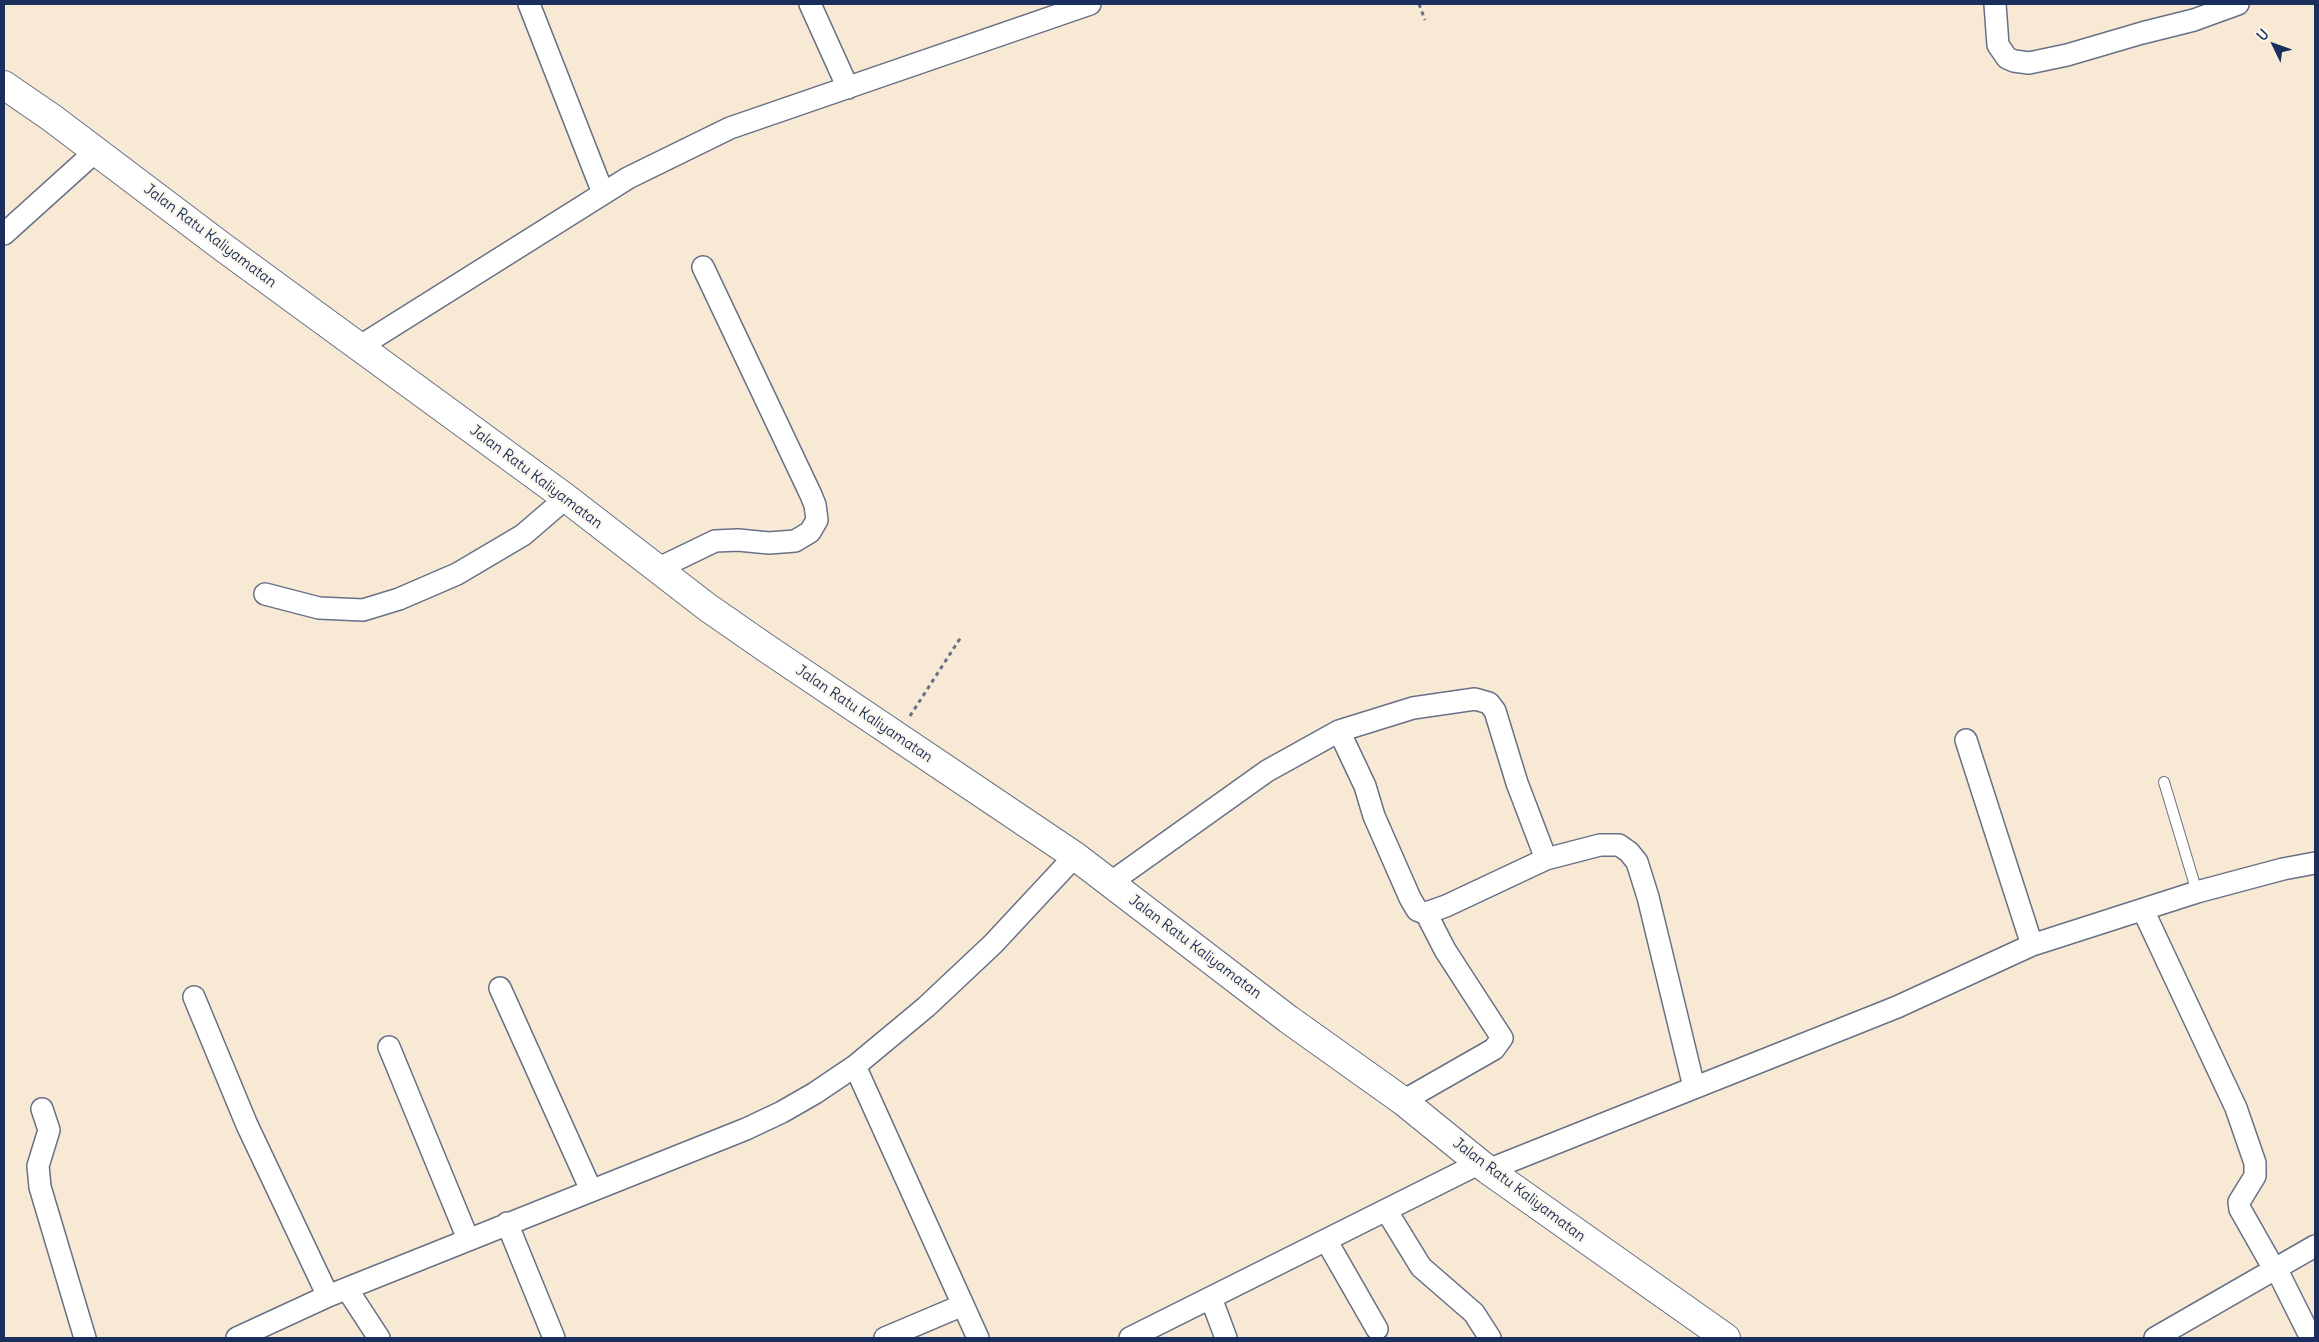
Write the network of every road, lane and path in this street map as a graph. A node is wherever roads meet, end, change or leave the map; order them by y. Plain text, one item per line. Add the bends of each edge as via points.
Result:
1 (529, 4) edge
2 (810, 4) edge
3 (1090, 4) edge
4 (1419, 4) edge
5 (1995, 4) edge
6 (2238, 4) edge
7 (1425, 20) dead end
8 (4, 85) edge
9 (848, 88) junction
10 (96, 151) junction
11 (603, 193) junction
12 (4, 234) edge
13 (703, 267) dead end
14 (359, 347) junction
15 (566, 498) junction
16 (657, 569) junction
17 (265, 594) dead end
18 (960, 638) dead end
19 (1339, 731) junction
20 (897, 735) junction
21 (1966, 740) dead end
22 (2164, 782) dead end
23 (1075, 856) junction
24 (1546, 859) junction
25 (2315, 863) edge
26 (1110, 883) junction
27 (2197, 892) junction
28 (2143, 910) junction
29 (1426, 913) junction
30 (2032, 945) junction
31 (500, 988) dead end
32 (194, 997) dead end
33 (390, 1047) dead end
34 (855, 1066) junction
35 (1694, 1087) junction
36 (1403, 1101) junction
37 (42, 1109) dead end
38 (1484, 1166) junction
39 (591, 1190) junction
40 (1386, 1210) junction
41 (507, 1223) junction
42 (468, 1239) junction
43 (1326, 1240) junction
44 (2315, 1246) edge
45 (2275, 1268) junction
46 (337, 1292) junction
47 (1211, 1298) junction
48 (963, 1305) junction
49 (1377, 1329) dead end
50 (85, 1338) edge
51 (237, 1338) edge
52 (379, 1338) edge
53 (554, 1338) edge
54 (885, 1338) edge
55 (978, 1338) edge
56 (1130, 1338) edge
57 (1226, 1338) edge
58 (1490, 1338) edge
59 (1726, 1338) edge
60 (2155, 1338) edge
61 (2311, 1338) edge

1 - 11 street
2 - 9 street
3 - 9 street
4 - 7 path
5 - 6 street via 1998,45 2002,52 2014,61 2029,63 2194,20
8 - 10 main road, Jalan Ratu Kaliyamatan
9 - 11 street via 730,128
10 - 12 street
10 - 14 main road, Jalan Ratu Kaliyamatan
11 - 14 street
13 - 16 street via 812,495 817,520 810,532 795,541 716,541
14 - 15 main road, Jalan Ratu Kaliyamatan
15 - 16 main road, Jalan Ratu Kaliyamatan
15 - 17 street via 523,535 457,574 399,599 363,610 319,608
16 - 20 main road, Jalan Ratu Kaliyamatan via 766,648
18 - 20 path
19 - 24 street via 1414,708 1475,699 1489,703 1495,711 1517,783
19 - 26 street via 1267,771
19 - 29 street via 1410,898 1417,910
20 - 23 main road, Jalan Ratu Kaliyamatan
21 - 30 street
22 - 27 lane
23 - 26 main road, Jalan Ratu Kaliyamatan
23 - 34 street via 993,944 895,1036
24 - 29 street
24 - 35 street via 1600,845 1619,845 1637,862
25 - 27 street
26 - 36 main road, Jalan Ratu Kaliyamatan via 1288,1019
27 - 28 street
28 - 30 street
28 - 45 street via 2236,1108 2255,1163 2255,1176 2239,1202 2240,1209
29 - 36 street via 1445,950 1502,1038 1494,1049
30 - 35 street via 1896,1006
31 - 39 street
32 - 46 street via 247,1125
33 - 42 street
34 - 39 street via 782,1112 746,1129
34 - 48 street
35 - 38 street
36 - 38 main road, Jalan Ratu Kaliyamatan
37 - 50 street via 49,1130 38,1166 40,1187
38 - 40 street
38 - 59 main road, Jalan Ratu Kaliyamatan
39 - 41 street
40 - 43 street
40 - 58 street via 1421,1266 1474,1313
41 - 42 street
41 - 53 street
42 - 46 street
43 - 47 street
43 - 49 street
44 - 45 street
45 - 60 street
45 - 61 street
46 - 51 street
46 - 52 street
47 - 56 street
47 - 57 street
48 - 54 street
48 - 55 street

